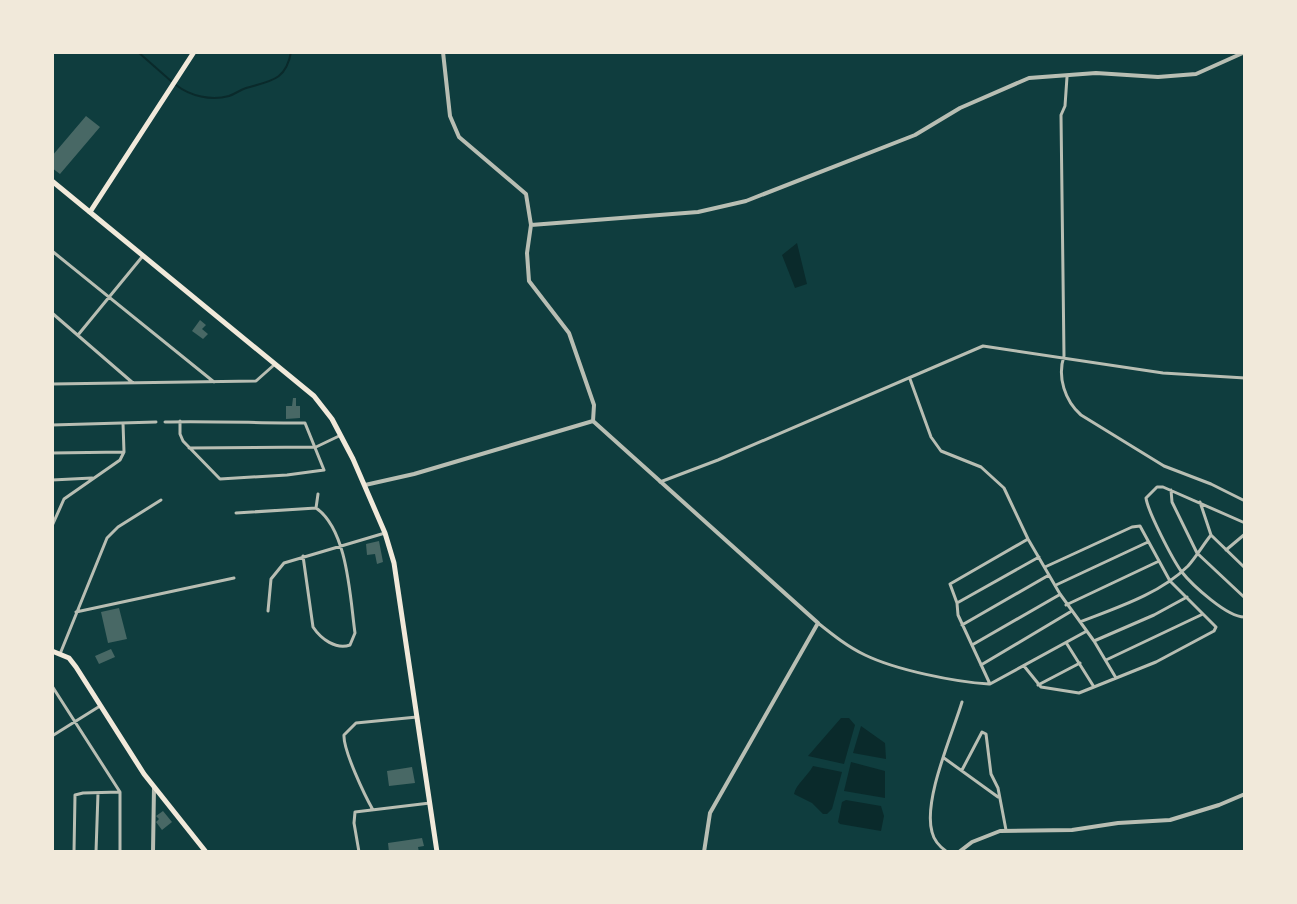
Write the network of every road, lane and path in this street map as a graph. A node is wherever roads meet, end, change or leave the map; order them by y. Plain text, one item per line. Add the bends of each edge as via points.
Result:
1 (194, 52) edge
2 (443, 52) edge
3 (1245, 52) edge
4 (1067, 77) junction
5 (52, 181) edge
6 (90, 212) junction
7 (531, 225) junction
8 (52, 251) edge
9 (143, 255) junction
10 (109, 297) junction
11 (52, 313) edge
12 (78, 335) junction
13 (1064, 356) junction
14 (275, 363) junction
15 (1245, 378) edge
16 (910, 379) junction
17 (214, 382) junction
18 (133, 383) junction
19 (52, 384) edge
20 (180, 421) junction
21 (593, 421) junction
22 (156, 422) dead end
23 (165, 422) dead end
24 (123, 423) junction
25 (52, 425) edge
26 (341, 436) junction
27 (316, 447) junction
28 (189, 448) junction
29 (124, 452) junction
30 (52, 453) edge
31 (94, 478) junction
32 (52, 480) edge
33 (660, 482) junction
34 (364, 485) junction
35 (1171, 490) junction
36 (318, 494) dead end
37 (161, 500) dead end
38 (1245, 501) edge
39 (1200, 502) junction
40 (316, 508) junction
41 (236, 513) dead end
42 (1245, 523) edge
43 (52, 526) edge
44 (385, 533) junction
45 (1245, 534) edge
46 (1211, 535) junction
47 (1028, 539) junction
48 (1148, 542) junction
49 (341, 548) junction
50 (1226, 550) junction
51 (1197, 553) junction
52 (303, 556) junction
53 (1039, 557) junction
54 (1158, 562) junction
55 (1244, 565) edge
56 (1045, 567) junction
57 (1182, 572) junction
58 (1049, 575) junction
59 (234, 578) dead end
60 (1170, 581) junction
61 (1056, 585) junction
62 (1060, 594) junction
63 (1187, 597) junction
64 (1245, 598) edge
65 (957, 603) junction
66 (1066, 605) junction
67 (268, 611) dead end
68 (1071, 611) junction
69 (76, 612) junction
70 (1204, 613) junction
71 (1245, 617) edge
72 (1080, 622) junction
73 (818, 623) junction
74 (962, 625) junction
75 (1086, 631) junction
76 (1094, 641) junction
77 (1067, 644) junction
78 (972, 645) junction
79 (52, 651) edge
80 (60, 654) junction
81 (1106, 660) junction
82 (1080, 663) junction
83 (981, 665) junction
84 (1024, 666) junction
85 (1116, 678) junction
86 (990, 684) junction
87 (1038, 685) junction
88 (52, 686) edge
89 (1094, 687) junction
90 (962, 702) dead end
91 (100, 706) junction
92 (417, 717) junction
93 (75, 721) junction
94 (52, 736) edge
95 (944, 758) junction
96 (962, 770) junction
97 (154, 787) junction
98 (120, 792) junction
99 (98, 793) junction
100 (1245, 794) edge
101 (998, 797) junction
102 (430, 803) junction
103 (373, 810) junction
104 (1006, 830) junction
105 (74, 852) edge
106 (96, 852) edge
107 (120, 852) edge
108 (153, 852) edge
109 (206, 852) edge
110 (359, 852) edge
111 (437, 852) edge
112 (704, 852) edge
113 (947, 852) edge
114 (959, 852) edge

1 - 6 main road
2 - 7 street via 454,127 466,145 526,194
3 - 4 street via 1196,74
4 - 7 street via 1029,78 915,135 746,201 698,212
4 - 13 street via 1061,115
5 - 6 main road
6 - 9 main road
7 - 21 street via 529,281 569,333 594,405
8 - 10 street
9 - 10 street
9 - 14 main road
10 - 12 street
10 - 17 street
11 - 12 street
12 - 18 street
13 - 15 street via 1163,373
13 - 16 street via 983,346
13 - 38 street via 1065,395 1081,415 1164,466
14 - 17 street via 256,381
14 - 26 main road via 314,396
16 - 33 street
16 - 47 street via 931,437 947,454 981,467 1004,488
17 - 18 street
18 - 19 street
20 - 23 street
20 - 27 street via 305,423
20 - 28 street via 180,434
21 - 33 street
21 - 34 street
22 - 24 street
24 - 25 street
24 - 29 street
26 - 27 street
26 - 34 main road
27 - 28 street
27 - 28 street via 324,470 222,480
29 - 30 street
29 - 31 street via 116,465
31 - 32 street
31 - 43 street via 64,499
33 - 73 street
34 - 44 main road
35 - 39 street
35 - 51 street
35 - 57 street via 1157,487 1145,501
36 - 40 street
37 - 69 street via 107,538
39 - 42 street
39 - 46 street
40 - 41 street
40 - 49 street via 327,518
44 - 49 street
44 - 92 main road via 398,584
45 - 50 street
46 - 50 street
46 - 51 street
47 - 53 street
47 - 65 street via 950,585
48 - 54 street
48 - 56 street via 1138,526
48 - 61 street
49 - 52 street
49 - 52 street via 355,633 344,647 319,636 313,627
50 - 55 street
51 - 57 street
51 - 64 street
52 - 67 street via 274,573
53 - 56 street
53 - 65 street
54 - 60 street
54 - 66 street
56 - 58 street
57 - 60 street
57 - 71 street via 1225,611
58 - 61 street
58 - 74 street
59 - 69 street
60 - 63 street
60 - 72 street
61 - 62 street
62 - 66 street
62 - 78 street
63 - 70 street
63 - 76 street
65 - 74 street
66 - 68 street
68 - 72 street
68 - 83 street
69 - 80 street
70 - 81 street
70 - 85 street via 1216,626 1214,631
72 - 75 street
73 - 86 street via 867,656
73 - 112 street via 714,805
74 - 78 street
75 - 76 street
75 - 77 street
76 - 81 street
77 - 82 street
77 - 84 street
78 - 83 street
79 - 80 main road
80 - 91 main road via 76,667
81 - 85 street
82 - 87 street
82 - 89 street
83 - 86 street
84 - 86 street
84 - 87 street
85 - 89 street
87 - 89 street via 1072,694
88 - 93 street
90 - 95 street
91 - 93 street
91 - 97 main road
92 - 102 main road
92 - 103 street via 356,723 344,735
93 - 94 street
93 - 98 street
95 - 96 street
95 - 113 street via 930,813 932,835
96 - 101 street
96 - 101 street via 982,732 986,734
97 - 108 street
97 - 109 main road
98 - 99 street
98 - 107 street
99 - 105 street via 78,793 74,799
99 - 106 street
100 - 104 street via 1170,820 1072,830
101 - 104 street
102 - 103 street
102 - 111 main road
103 - 110 street via 355,812
104 - 114 street

